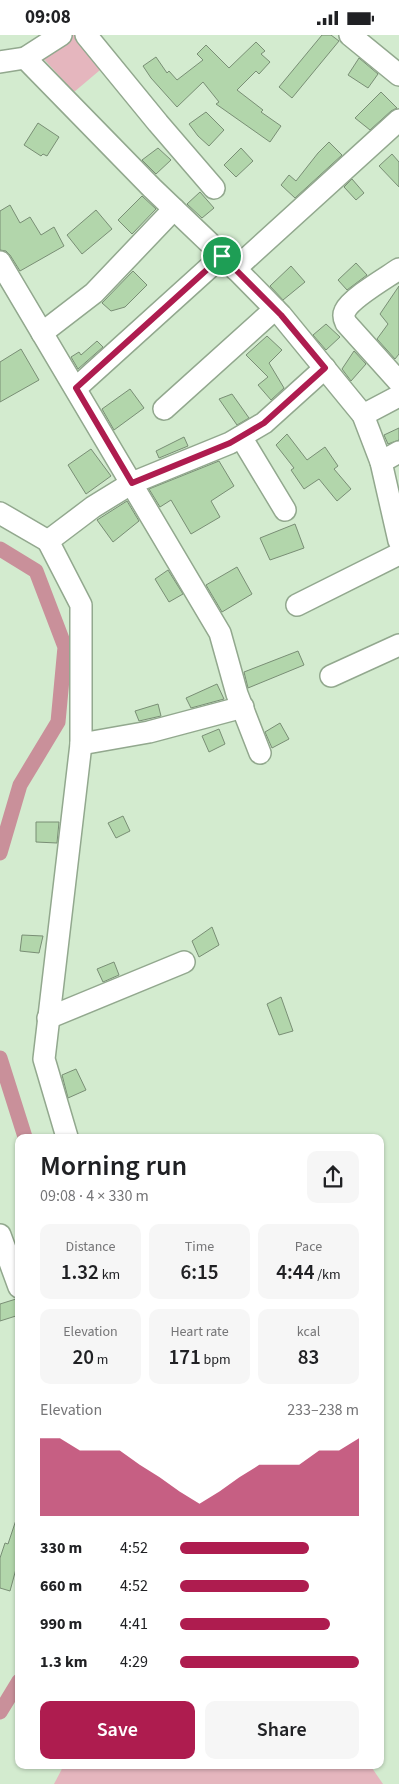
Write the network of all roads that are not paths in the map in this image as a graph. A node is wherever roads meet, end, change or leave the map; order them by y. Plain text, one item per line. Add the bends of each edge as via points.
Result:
1 (61, 35) edge
2 (86, 35) edge
3 (350, 35) edge
4 (25, 58) junction
5 (0, 62) edge
6 (395, 65) edge
7 (399, 120) edge
8 (214, 188) dead end
9 (174, 209) junction
10 (0, 262) edge
11 (229, 262) junction
12 (399, 269) edge
13 (275, 309) junction
14 (42, 333) junction
15 (325, 368) junction
16 (399, 382) edge
17 (76, 388) junction
18 (399, 396) edge
19 (164, 409) dead end
20 (363, 415) junction
21 (241, 437) junction
22 (390, 457) edge
23 (132, 483) junction
24 (286, 509) dead end
25 (0, 513) edge
26 (48, 541) junction
27 (399, 541) edge
28 (399, 554) edge
29 (297, 605) dead end
30 (399, 645) edge
31 (331, 676) dead end
32 (243, 707) junction
33 (81, 744) junction
34 (260, 753) dead end
35 (184, 962) dead end
36 (48, 1018) junction
37 (66, 1134) edge
38 (0, 1235) edge
39 (15, 1276) edge

1 - 4 street
2 - 8 street
3 - 6 street
4 - 5 street
4 - 9 street
7 - 11 street
9 - 11 street
9 - 14 street via 94,293
10 - 14 street
11 - 13 street
11 - 17 street
12 - 16 street via 353,302 344,312 344,318
13 - 15 street
13 - 19 street
14 - 17 street
15 - 20 street
15 - 21 street via 264,423
17 - 23 street
18 - 20 street
20 - 22 street
21 - 23 street
21 - 24 street
22 - 27 street
23 - 26 street
23 - 32 street via 220,633
25 - 26 street
26 - 33 street via 81,605
28 - 29 street
30 - 31 street
32 - 33 street via 149,732
32 - 34 street
33 - 36 street
35 - 36 street
36 - 37 street via 44,1059
38 - 39 street

